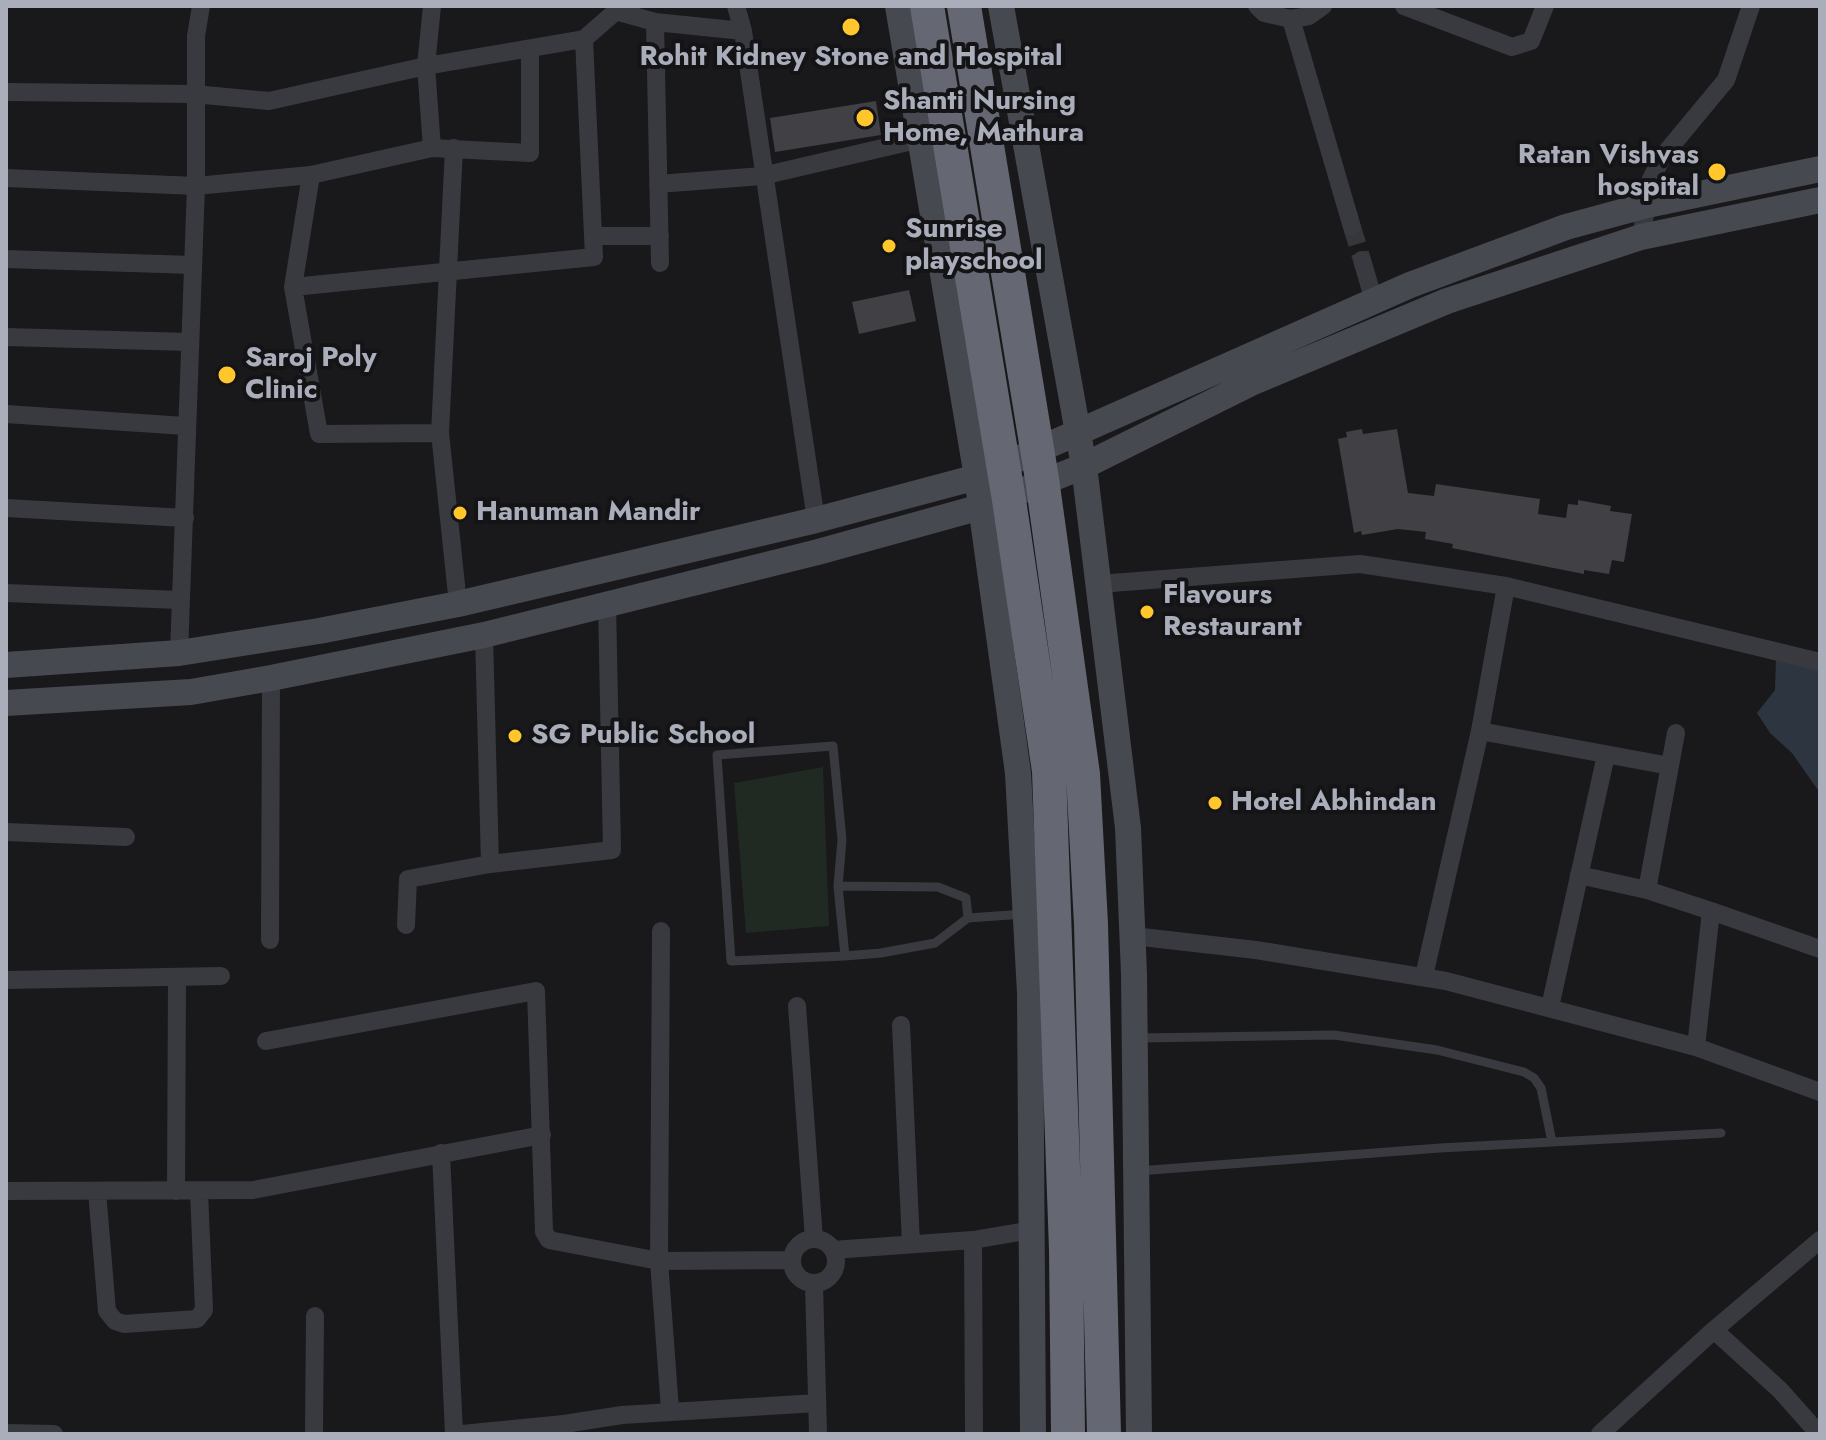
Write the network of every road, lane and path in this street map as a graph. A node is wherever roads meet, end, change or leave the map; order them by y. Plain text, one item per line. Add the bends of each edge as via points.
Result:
1 (201, 6) edge
2 (432, 6) edge
3 (736, 6) edge
4 (898, 6) edge
5 (927, 6) edge
6 (964, 6) edge
7 (1001, 6) edge
8 (1257, 6) edge
9 (1323, 6) edge
10 (1404, 6) edge
11 (1545, 6) edge
12 (1751, 6) edge
13 (621, 9) edge
14 (1291, 19) junction
15 (655, 22) junction
16 (743, 31) junction
17 (584, 39) junction
18 (530, 49) junction
19 (426, 66) junction
20 (6, 92) edge
21 (194, 94) junction
22 (921, 139) junction
23 (432, 148) junction
24 (454, 148) junction
25 (1820, 169) edge
26 (311, 175) junction
27 (762, 176) junction
28 (6, 178) edge
29 (658, 184) junction
30 (196, 186) junction
31 (1820, 200) edge
32 (1647, 205) junction
33 (1352, 227) tunnel mouth
34 (594, 236) junction
35 (660, 236) junction
36 (1641, 237) junction
37 (6, 259) edge
38 (1362, 260) tunnel mouth
39 (660, 263) dead end
40 (192, 265) junction
41 (450, 271) junction
42 (293, 287) junction
43 (1374, 301) junction
44 (6, 337) edge
45 (189, 342) junction
46 (6, 414) edge
47 (185, 426) junction
48 (440, 433) junction
49 (1077, 435) junction
50 (1084, 466) junction
51 (977, 477) junction
52 (981, 507) junction
53 (6, 508) edge
54 (185, 518) junction
55 (816, 520) junction
56 (1098, 584) junction
57 (1506, 586) junction
58 (6, 593) edge
59 (179, 600) junction
60 (607, 603) junction
61 (458, 604) junction
62 (484, 635) junction
63 (179, 653) junction
64 (1820, 662) edge
65 (6, 665) edge
66 (271, 678) junction
67 (6, 703) edge
68 (1480, 731) junction
69 (1676, 733) dead end
70 (1606, 755) junction
71 (1670, 766) junction
72 (6, 832) edge
73 (126, 837) dead end
74 (490, 864) junction
75 (1579, 875) junction
76 (838, 886) junction
77 (1647, 890) junction
78 (1711, 911) junction
79 (1026, 914) junction
80 (968, 918) junction
81 (406, 925) dead end
82 (661, 931) dead end
83 (1133, 936) junction
84 (270, 940) dead end
85 (1820, 949) edge
86 (845, 956) junction
87 (221, 976) dead end
88 (1424, 976) junction
89 (177, 977) junction
90 (6, 980) edge
91 (797, 1006) dead end
92 (1550, 1007) junction
93 (901, 1025) dead end
94 (1134, 1038) junction
95 (266, 1041) dead end
96 (1696, 1047) junction
97 (1820, 1092) edge
98 (1721, 1133) dead end
99 (542, 1135) junction
100 (1552, 1142) junction
101 (441, 1153) junction
102 (1135, 1171) junction
103 (6, 1191) edge
104 (97, 1191) junction
105 (176, 1191) junction
106 (199, 1192) junction
107 (1032, 1230) junction
108 (814, 1239) junction
109 (973, 1240) junction
110 (1819, 1242) edge
111 (911, 1244) junction
112 (833, 1250) junction
113 (791, 1260) junction
114 (659, 1261) junction
115 (814, 1284) junction
116 (315, 1316) dead end
117 (1714, 1330) junction
118 (817, 1403) junction
119 (670, 1410) junction
120 (564, 1429) edge
121 (6, 1433) edge
122 (54, 1434) edge
123 (314, 1434) edge
124 (454, 1434) edge
125 (462, 1434) edge
126 (818, 1434) edge
127 (974, 1434) edge
128 (1033, 1434) edge
129 (1068, 1434) edge
130 (1104, 1434) edge
131 (1139, 1434) edge
132 (1600, 1434) edge
133 (1819, 1434) edge

1 - 21 street
2 - 19 street
3 - 16 street
4 - 22 main road
5 - 129 highway via 1049,771
6 - 130 highway via 1042,479 1083,774
7 - 49 main road
8 - 14 street via 1264,13
9 - 14 street
10 - 11 street via 1512,47 1531,41
12 - 32 street via 1726,80 1663,156 1651,179
13 - 15 street
13 - 17 street
14 - 33 street
15 - 16 street
15 - 29 street
16 - 27 street
17 - 18 street
17 - 34 street
18 - 19 street
18 - 24 street via 530,153
19 - 21 street via 269,101
19 - 23 street
20 - 21 street
21 - 30 street
22 - 27 street
22 - 51 main road
23 - 24 street
23 - 26 street
24 - 41 street
25 - 32 main road
26 - 30 street
26 - 42 street
27 - 29 street
27 - 55 street
28 - 30 street
29 - 35 street
30 - 40 street
31 - 36 main road
32 - 36 street
32 - 43 main road via 1566,227
34 - 35 street
34 - 41 street via 594,257
35 - 39 street
36 - 50 main road via 1447,301 1251,383
37 - 40 street
38 - 43 street
40 - 45 street
41 - 42 street
41 - 48 street
42 - 48 street via 319,434
43 - 49 main road
44 - 45 street
45 - 47 street
46 - 47 street
47 - 54 street
48 - 61 street
49 - 50 main road
49 - 51 main road
50 - 52 main road
50 - 56 main road
51 - 52 main road
51 - 55 main road
52 - 60 main road
52 - 79 main road via 1018,773
53 - 54 street
54 - 59 street
55 - 61 main road
56 - 57 street via 1360,564
56 - 83 main road via 1128,828
57 - 64 street
57 - 68 street
58 - 59 street
59 - 63 street
60 - 62 main road
60 - 74 street via 612,850
61 - 63 main road
62 - 66 main road
62 - 74 street
63 - 65 main road
66 - 67 main road via 191,692
66 - 84 street
68 - 70 street
68 - 88 street
69 - 71 street
70 - 71 street
70 - 75 street
71 - 77 street
72 - 73 street
74 - 81 street via 408,879
75 - 77 street
75 - 92 street
76 - 80 lane via 938,887 966,898
76 - 86 lane
76 - 86 lane via 842,840 833,746 717,755 731,961
77 - 78 street
78 - 85 street
78 - 96 street
79 - 80 lane
79 - 107 main road
80 - 86 lane via 935,943
82 - 114 street
83 - 88 street
83 - 94 main road
87 - 89 street
88 - 92 street
89 - 90 street
89 - 105 street
91 - 108 street
92 - 96 street
93 - 111 street
94 - 100 lane via 1334,1035 1437,1050 1534,1078 1541,1088
94 - 102 main road
95 - 99 street via 536,991
96 - 97 street
98 - 100 lane
99 - 101 street
99 - 114 street via 544,1232 549,1240
100 - 102 lane
101 - 106 street via 272,1187
101 - 124 street
102 - 131 main road
103 - 104 street
104 - 105 street
104 - 106 street via 107,1311 124,1324 197,1319 204,1310
105 - 106 street
107 - 109 street
107 - 128 main road
108 - 112 street
108 - 113 street via 798,1245
109 - 111 street
109 - 127 street
110 - 117 street
111 - 112 street
112 - 115 street via 831,1276
113 - 114 street
113 - 115 street via 797,1277
114 - 119 street
115 - 118 street
116 - 123 street
117 - 132 street
117 - 133 street
118 - 119 street
118 - 126 street
119 - 120 street
120 - 125 street
121 - 122 street

